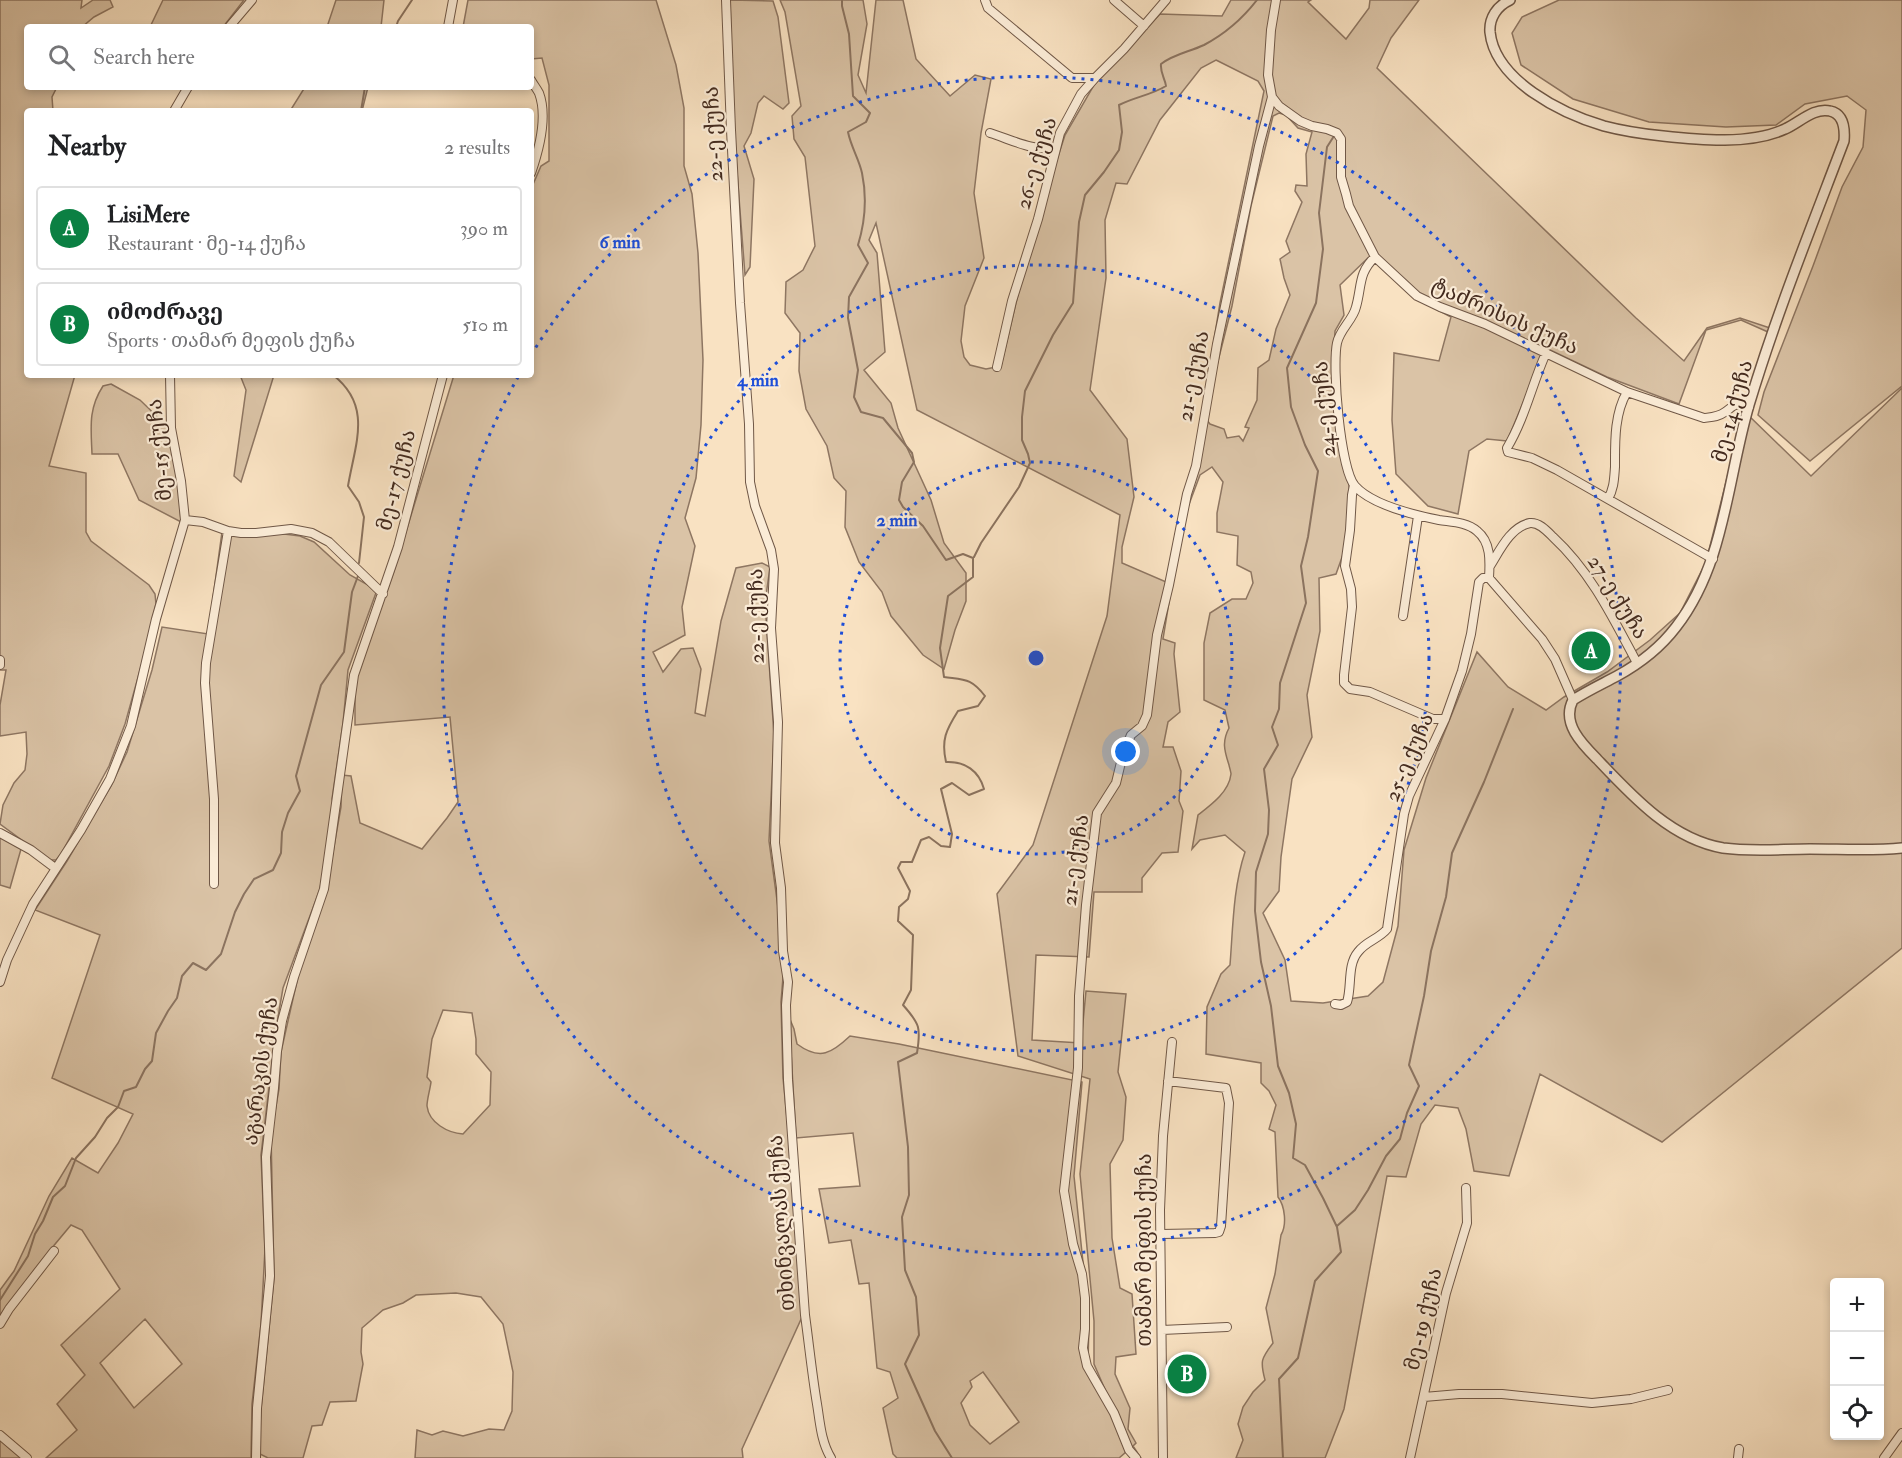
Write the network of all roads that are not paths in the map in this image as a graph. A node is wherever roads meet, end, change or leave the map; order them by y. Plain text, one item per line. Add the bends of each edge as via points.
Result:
1 (252, 0) edge
2 (453, 0) edge
3 (726, 0) edge
4 (985, 0) edge
5 (1114, 0) edge
6 (1166, 0) edge
7 (1276, 0) edge
8 (1510, 0) edge
9 (232, 24) edge
10 (449, 24) edge
11 (1144, 26) junction
12 (1095, 78) junction
13 (534, 85) edge
14 (186, 90) edge
15 (1272, 97) junction
16 (176, 108) edge
17 (990, 133) dead end
18 (1056, 147) junction
19 (534, 162) edge
20 (1375, 257) junction
21 (1546, 353) junction
22 (998, 367) dead end
23 (170, 378) edge
24 (442, 378) edge
25 (1627, 392) junction
26 (1749, 407) junction
27 (1354, 485) junction
28 (1608, 499) junction
29 (1418, 516) junction
30 (185, 520) junction
31 (228, 531) junction
32 (1713, 559) junction
33 (1490, 566) junction
34 (1489, 578) junction
35 (383, 594) junction
36 (1403, 616) dead end
37 (0, 660) edge
38 (1637, 663) junction
39 (0, 665) edge
40 (1573, 700) junction
41 (1445, 719) junction
42 (0, 833) edge
43 (1902, 849) edge
44 (55, 868) junction
45 (214, 884) dead end
46 (0, 982) edge
47 (788, 982) joint
48 (1335, 1004) dead end
49 (1172, 1042) dead end
50 (1168, 1081) junction
51 (1466, 1188) dead end
52 (1161, 1234) junction
53 (54, 1251) dead end
54 (0, 1324) edge
55 (1227, 1327) dead end
56 (1162, 1330) junction
57 (1668, 1390) dead end
58 (1424, 1397) junction
59 (1902, 1433) edge
60 (0, 1436) edge
61 (1739, 1449) dead end
62 (27, 1458) edge
63 (256, 1458) edge
64 (831, 1458) edge
65 (1136, 1458) edge
66 (1163, 1458) edge
67 (1410, 1458) edge
68 (1738, 1458) edge
69 (1884, 1458) edge

1 - 9 street
2 - 10 street
3 - 47 street, 22-ე ქუჩა via 750,482 774,569 771,628 778,722 775,843
4 - 12 street via 988,8 1072,78
5 - 11 street
6 - 11 street, 26-ე ქუჩა
7 - 15 street via 1268,75
8 - 26 street, მე-14 ქუჩა via 1492,18 1491,40 1496,53 1520,83 1577,116 1627,131 1728,140 1769,135 1823,110 1832,111 1843,122 1844,141
11 - 12 street, 26-ე ქუჩა
12 - 18 street, 26-ე ქუჩა via 1071,110
13 - 19 street via 542,108
14 - 16 street
15 - 20 street, ტაძრისის ქუჩა via 1300,121 1337,133 1341,139 1341,177 1349,206
15 - 65 street, 21-ე ქუჩა via 1157,635 1147,715 1131,735 1116,783 1097,813 1086,906 1078,1068 1064,1191 1082,1274 1083,1348 1087,1366
17 - 18 street via 1036,147
18 - 22 street, 26-ე ქუჩა via 1012,301
20 - 21 street, ტაძრისის ქუჩა via 1417,296
20 - 27 street, 24-ე ქუჩა via 1361,277 1354,314 1337,342 1340,436
21 - 25 street, ტაძრისის ქუჩა
21 - 28 street via 1507,451 1532,458
23 - 30 street, მე-15 ქუჩა via 171,428
24 - 35 street, მე-17 ქუჩა
25 - 26 street, ტაძრისის ქუჩა via 1704,418 1724,413 1732,405
25 - 28 street via 1617,421 1615,483
26 - 32 street, მე-14 ქუჩა
27 - 29 street via 1390,507
27 - 41 street via 1344,566 1352,607 1344,683 1350,689 1371,692 1433,719
28 - 32 street
29 - 33 street via 1467,525 1478,531 1486,542
29 - 36 street
30 - 31 street
30 - 44 street via 131,726 110,779
31 - 35 street via 291,529 312,533 329,542
31 - 45 street via 205,683 214,799
32 - 38 street, მე-14 ქუჩა via 1693,603 1675,629
33 - 34 street
33 - 38 street, 27-ე ქუჩა via 1514,532 1537,524 1587,574
34 - 40 street via 1542,639
34 - 41 street, 25-ე ქუჩა via 1483,578 1477,588 1467,652
35 - 63 street, აგარაკის ქუჩა via 354,675 324,889 294,977 277,1051 266,1157 270,1276
37 - 39 street
38 - 40 street, მე-14 ქუჩა
40 - 43 street via 1569,717 1580,740 1657,817 1683,834 1721,847 1755,850
41 - 48 street, 25-ე ქუჩა via 1404,814 1387,929 1356,954 1347,1002
42 - 44 street
44 - 46 street via 33,904
47 - 64 street, თხინვალას ქუჩა via 788,1080 805,1315 823,1440
49 - 50 street, თამარ მეფის ქუჩა
50 - 52 street, თამარ მეფის ქუჩა
50 - 52 street via 1226,1088 1229,1103 1219,1232
51 - 58 street, მე-19 ქუჩა via 1467,1223 1446,1293
52 - 56 street, თამარ მეფის ქუჩა
53 - 54 street
55 - 56 street
56 - 66 street, თამარ მეფის ქუჩა
57 - 58 street via 1592,1403 1502,1394
58 - 67 street, მე-19 ქუჩა
59 - 69 street
60 - 62 street
61 - 68 street

